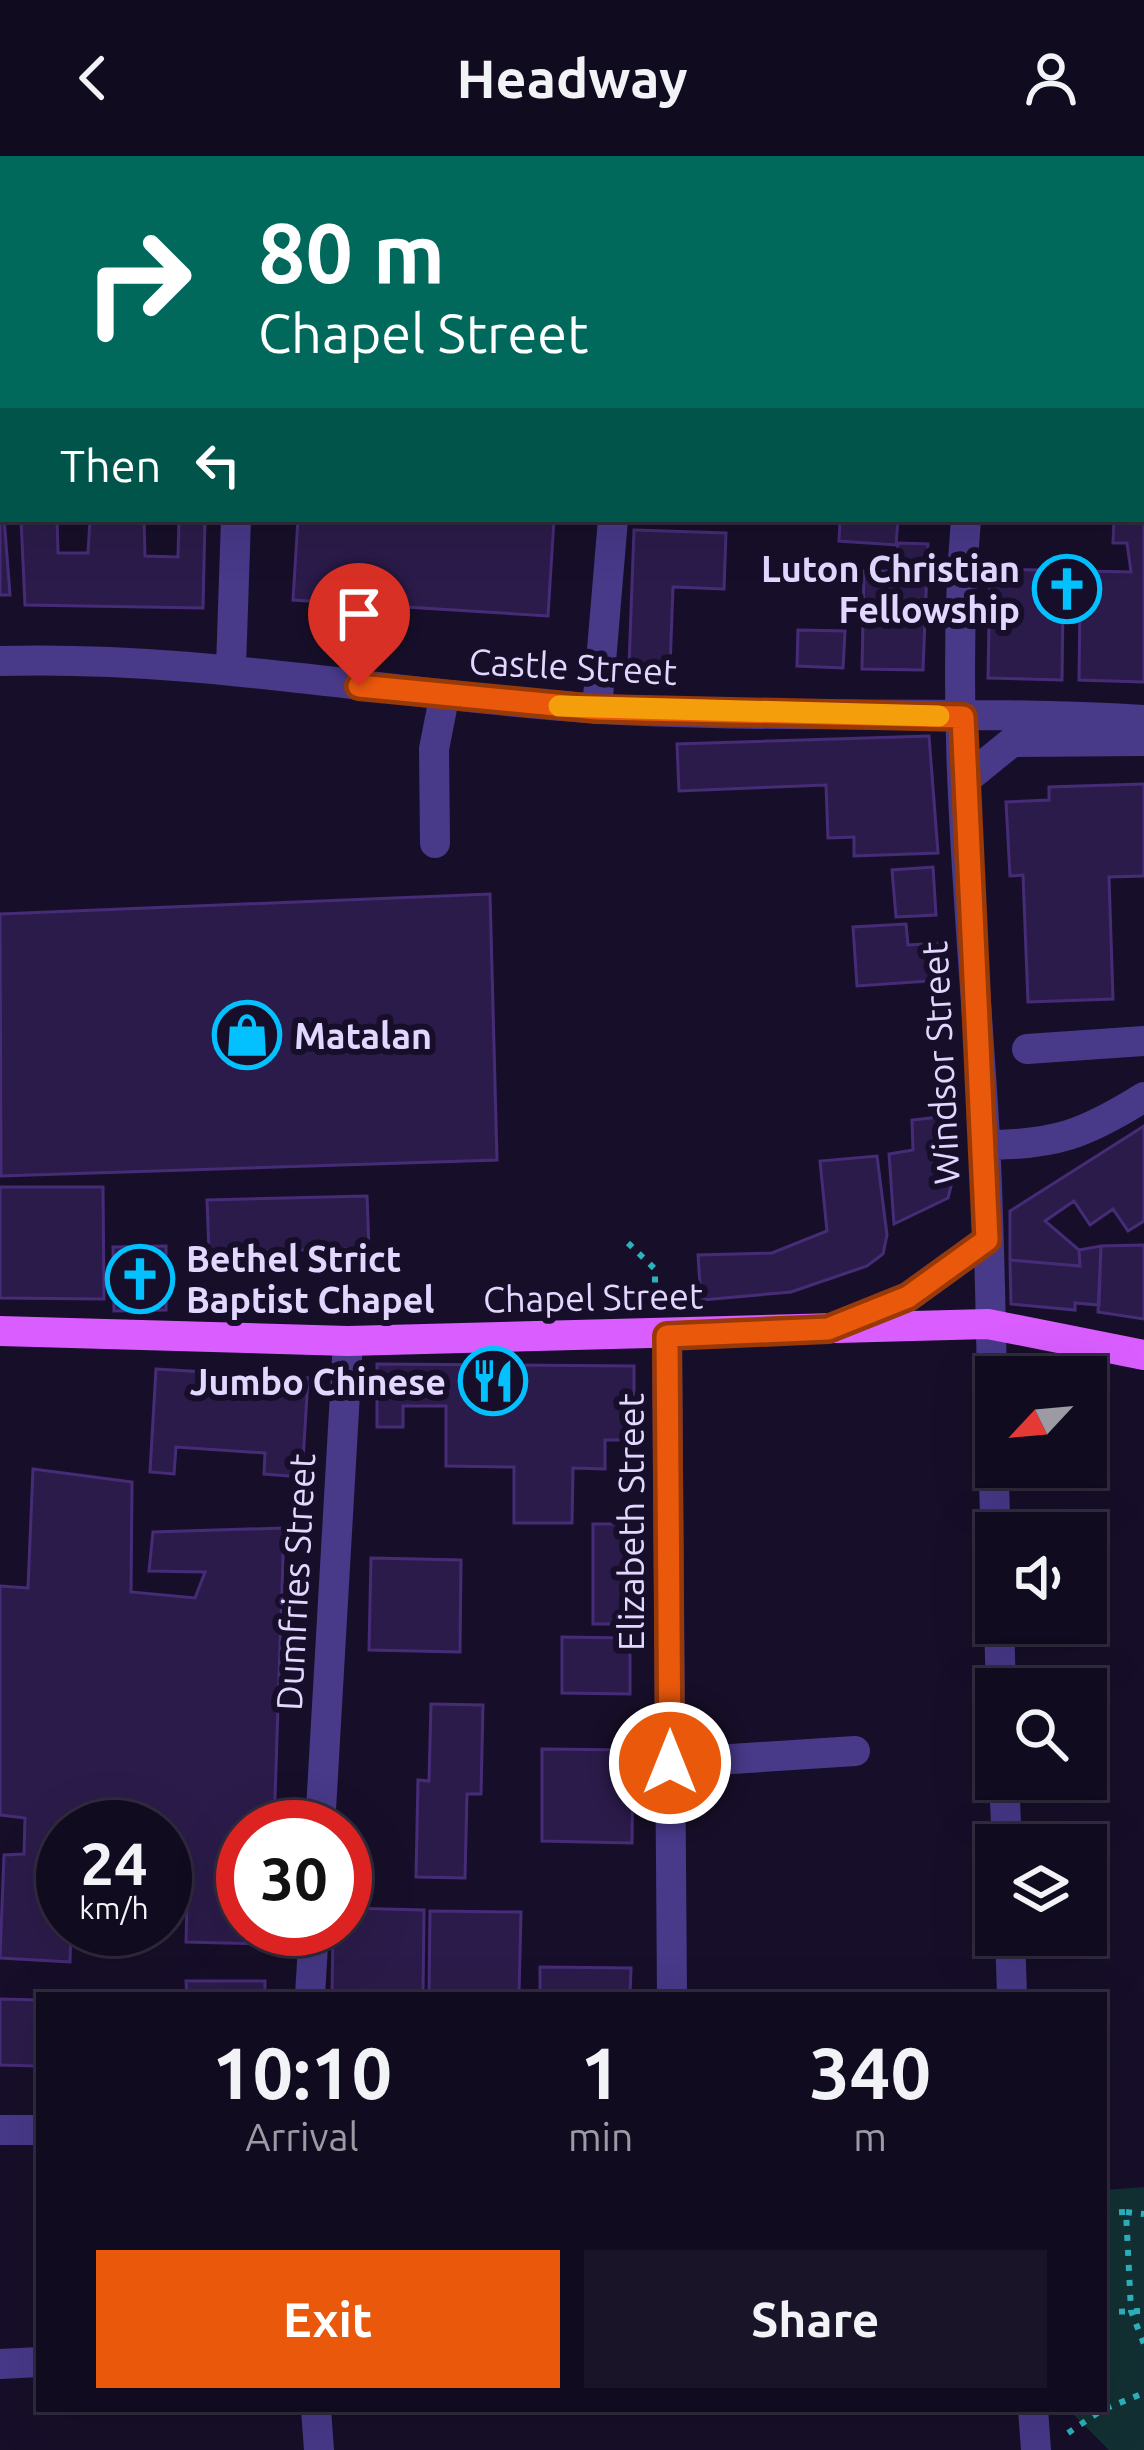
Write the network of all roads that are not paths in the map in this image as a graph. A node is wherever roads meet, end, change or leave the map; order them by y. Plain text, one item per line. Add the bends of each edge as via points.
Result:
1 (236, 522) edge
2 (613, 522) edge
3 (966, 522) edge
4 (0, 661) edge
5 (231, 667) junction
6 (444, 698) junction
7 (597, 709) junction
8 (963, 717) junction
9 (1144, 720) edge
10 (1144, 741) edge
11 (965, 780) junction
12 (435, 843) dead end
13 (1144, 1040) edge
14 (1027, 1049) dead end
15 (1144, 1097) edge
16 (985, 1145) junction
17 (987, 1240) junction
18 (988, 1324) junction
19 (828, 1329) junction
20 (0, 1331) edge
21 (661, 1335) junction
22 (348, 1341) junction
23 (1144, 1355) edge
24 (995, 1512) edge
25 (855, 1750) dead end
26 (670, 1763) junction
27 (322, 1800) edge
28 (312, 1956) edge
29 (1011, 1956) edge
30 (310, 1992) edge
31 (672, 1992) edge
32 (1012, 1992) edge
33 (0, 2130) edge
34 (36, 2130) edge
35 (36, 2362) edge
36 (0, 2364) edge
37 (316, 2412) edge
38 (1034, 2412) edge
39 (1049, 2443) edge
40 (319, 2450) edge

1 - 5 street
2 - 7 street
3 - 8 street, Windsor Street
4 - 5 street, Castle Street
5 - 6 street, Castle Street
6 - 7 street, Castle Street
6 - 12 street via 434,749
7 - 8 street, Castle Street
8 - 9 street, Castle Street
8 - 11 street, Windsor Street
10 - 11 street via 1012,742
11 - 16 street, Windsor Street
13 - 14 street
15 - 16 street via 1093,1130 1045,1145
16 - 17 street, Windsor Street
17 - 18 street, Windsor Street
17 - 19 street, Chapel Street via 908,1297
18 - 19 main road, Chapel Street
18 - 23 main road, Chapel Street
18 - 24 street, Windsor Street
19 - 21 main road, Chapel Street
20 - 22 main road, Chapel Street
21 - 22 main road, Chapel Street
21 - 26 street, Elizabeth Street
22 - 27 street, Dumfries Street
25 - 26 street
26 - 31 street, Elizabeth Street
28 - 30 street
29 - 32 street
33 - 34 street
35 - 36 street
37 - 40 street
38 - 39 street

